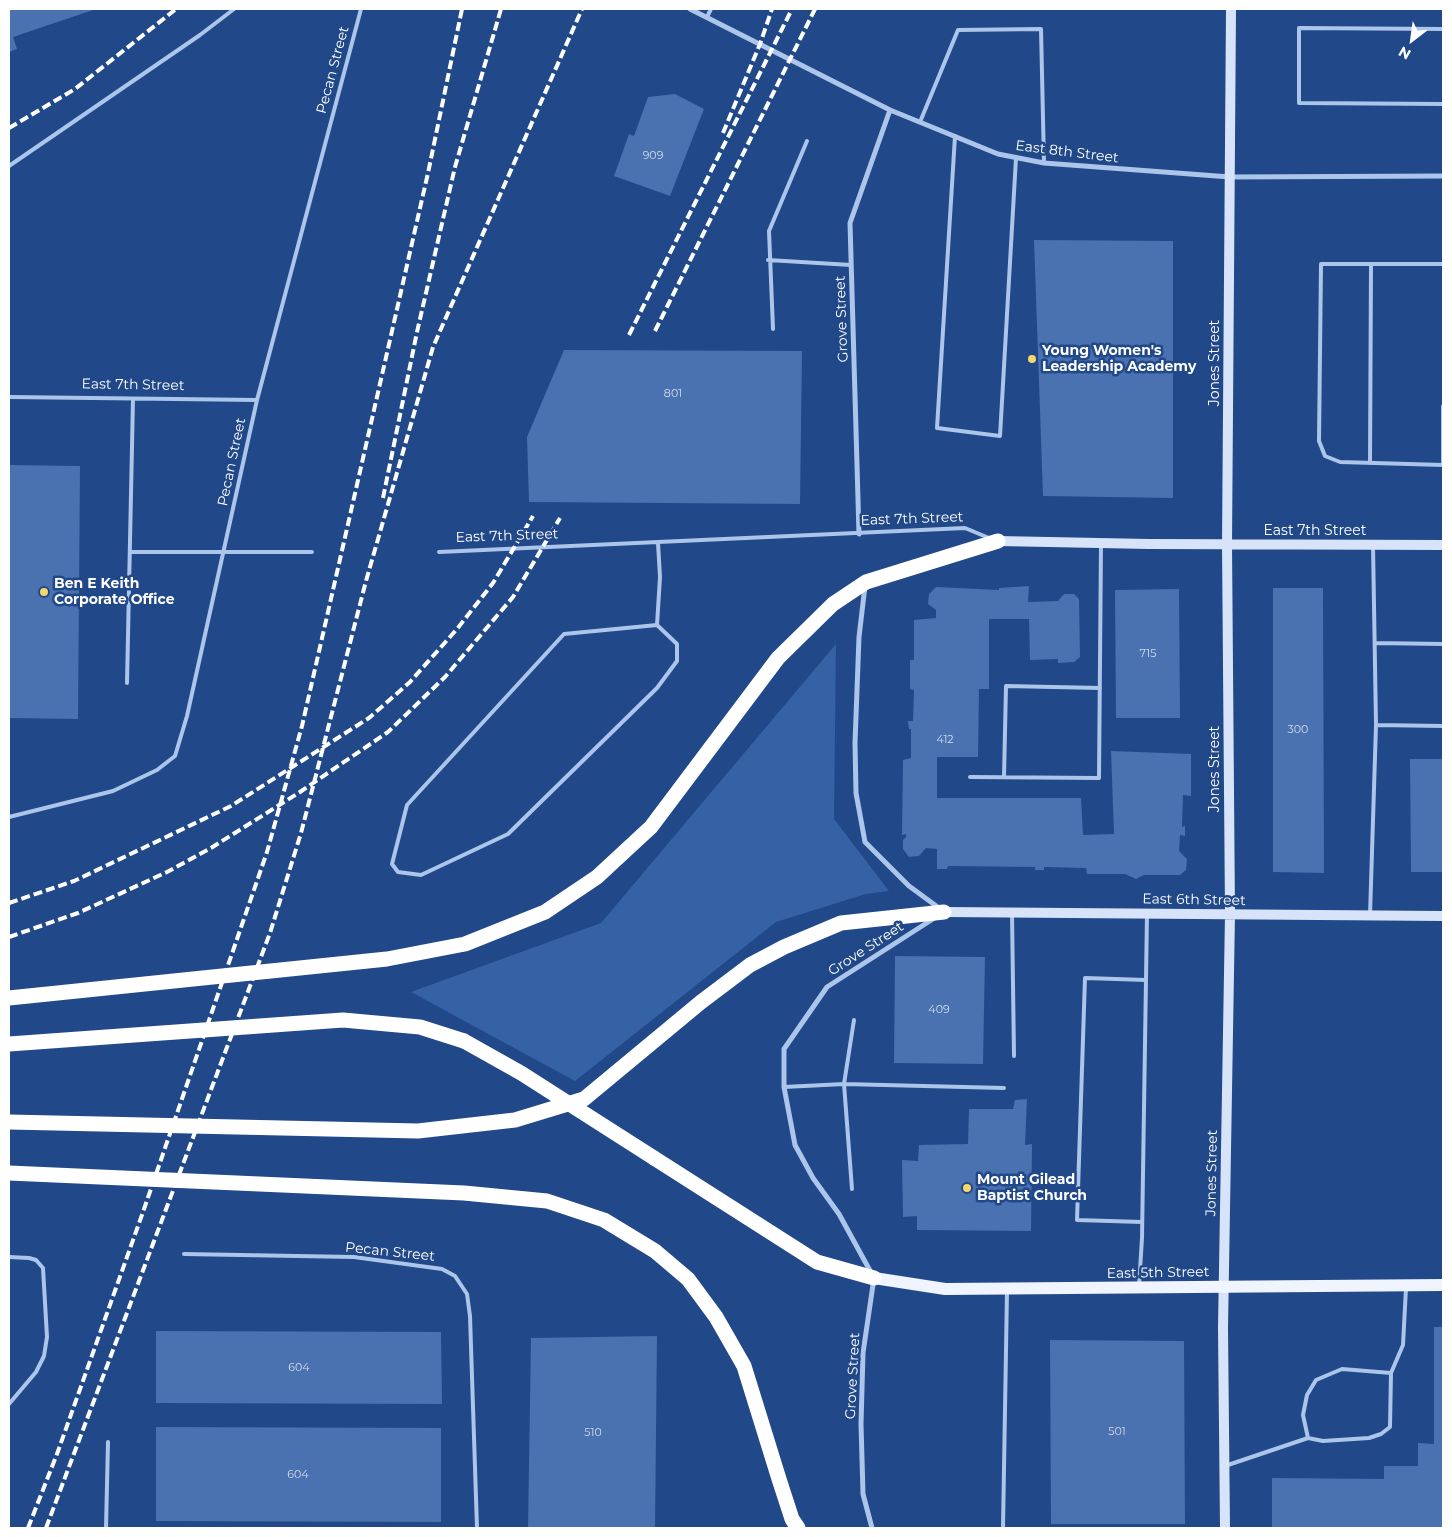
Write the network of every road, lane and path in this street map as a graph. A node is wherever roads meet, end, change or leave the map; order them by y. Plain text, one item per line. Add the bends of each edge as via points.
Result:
1 (234, 9) edge
2 (361, 9) edge
3 (690, 9) edge
4 (711, 9) edge
5 (1231, 9) edge
6 (707, 17) junction
7 (1443, 29) edge
8 (1443, 104) edge
9 (890, 110) junction
10 (920, 122) junction
11 (955, 136) junction
12 (807, 142) dead end
13 (1016, 158) junction
14 (1044, 164) junction
15 (9, 166) edge
16 (1443, 176) edge
17 (1230, 177) junction
18 (768, 260) junction
19 (1371, 264) junction
20 (1443, 264) edge
21 (851, 265) junction
22 (772, 329) dead end
23 (9, 397) edge
24 (133, 399) junction
25 (257, 400) junction
26 (1443, 406) edge
27 (1370, 463) junction
28 (1443, 465) edge
29 (859, 534) junction
30 (998, 541) junction
31 (658, 543) junction
32 (1101, 544) junction
33 (1227, 544) junction
34 (1373, 545) junction
35 (1443, 545) edge
36 (130, 552) junction
37 (225, 552) junction
38 (312, 552) dead end
39 (439, 552) dead end
40 (866, 582) junction
41 (657, 625) junction
42 (1375, 643) junction
43 (1443, 644) edge
44 (127, 683) dead end
45 (1100, 688) junction
46 (1376, 725) junction
47 (1443, 726) edge
48 (970, 777) dead end
49 (1004, 777) junction
50 (9, 817) edge
51 (944, 912) junction
52 (1012, 913) junction
53 (1147, 914) junction
54 (1230, 914) junction
55 (1370, 916) junction
56 (1443, 916) edge
57 (1146, 980) junction
58 (9, 998) edge
59 (854, 1020) dead end
60 (9, 1044) edge
61 (1014, 1056) dead end
62 (844, 1084) junction
63 (784, 1088) junction
64 (1004, 1088) dead end
65 (9, 1122) edge
66 (9, 1173) edge
67 (852, 1189) dead end
68 (1142, 1222) junction
69 (184, 1254) dead end
70 (9, 1257) edge
71 (874, 1278) junction
72 (1443, 1285) edge
73 (1406, 1286) junction
74 (1224, 1287) junction
75 (1139, 1288) junction
76 (1007, 1289) junction
77 (1391, 1373) junction
78 (9, 1404) edge
79 (1308, 1438) junction
80 (108, 1442) dead end
81 (1225, 1466) junction
82 (106, 1528) edge
83 (477, 1528) edge
84 (798, 1528) edge
85 (872, 1528) edge
86 (1003, 1528) edge
87 (1225, 1528) edge

1 - 15 lane
2 - 25 lane, Pecan Street
3 - 6 street, East 8th Street
4 - 6 lane
5 - 17 street, Jones Street
6 - 9 street, East 8th Street
7 - 8 lane via 1299,28 1299,103
9 - 10 street, East 8th Street
9 - 21 street, Grove Street via 850,222
10 - 11 street, East 8th Street
10 - 14 lane via 958,30 1041,29
11 - 13 street, East 8th Street
11 - 13 lane via 937,428 1000,436
12 - 18 lane via 769,232
13 - 14 street, East 8th Street
14 - 17 street, East 8th Street
16 - 17 street, East 8th Street
17 - 33 street, Jones Street
18 - 21 lane
18 - 22 lane
19 - 20 lane
19 - 27 lane
19 - 27 lane via 1321,264 1319,441 1326,456 1340,462
21 - 29 street, Grove Street
23 - 24 lane, East 7th Street
24 - 25 lane, East 7th Street
24 - 36 lane
25 - 37 lane, Pecan Street
26 - 28 lane
27 - 28 lane
29 - 30 lane, East 7th Street via 965,528
29 - 31 lane, East 7th Street
30 - 32 street, East 7th Street
30 - 40 highway
31 - 39 lane, East 7th Street
31 - 41 lane
32 - 33 street, East 7th Street
32 - 45 lane
33 - 34 street, East 7th Street
33 - 54 street, Jones Street
34 - 35 street, East 7th Street
34 - 42 lane
36 - 37 lane
36 - 44 lane
37 - 38 lane
37 - 50 lane, Pecan Street via 187,716 174,756 157,770 114,791
40 - 51 street via 859,637 855,743 856,793 865,842 909,886
40 - 58 highway via 833,604 778,658 651,828 597,877 545,912 465,944 387,959
41 - 41 lane via 564,634 407,805 392,864 398,872 421,875 508,834 657,688 677,661 677,644
42 - 43 lane
42 - 46 lane
45 - 49 lane via 1098,778
45 - 49 lane via 1006,686
46 - 47 lane
46 - 55 lane
48 - 49 lane
51 - 52 street, East 6th Street
51 - 63 street, Grove Street via 827,987 784,1049
51 - 65 highway via 841,923 784,947 750,965 700,1002 584,1099 515,1120 418,1131
52 - 53 street, East 6th Street
52 - 61 lane
53 - 54 street, East 6th Street
53 - 57 lane
54 - 55 street, East 6th Street
54 - 74 street, Jones Street
55 - 56 street, East 6th Street
57 - 68 lane
57 - 68 lane via 1086,978 1077,1220
59 - 62 lane
60 - 71 highway, bridge via 343,1020 420,1027 464,1041 521,1073 818,1262
62 - 63 lane
62 - 64 lane
62 - 67 lane
63 - 71 street, Grove Street via 796,1145
66 - 84 highway via 464,1192 548,1201 604,1220 656,1251 688,1279 716,1317 744,1366 792,1520
68 - 75 lane
69 - 83 lane, Pecan Street via 354,1257 442,1269 455,1276 467,1294 470,1316
70 - 78 lane via 36,1260 43,1268 47,1337 44,1356 36,1372
71 - 76 main road, East 5th Street via 945,1289
71 - 85 street, Grove Street via 863,1353 861,1424 863,1494
72 - 73 main road, East 5th Street
73 - 74 main road, East 5th Street
73 - 77 lane via 1404,1345
74 - 75 main road, East 5th Street
74 - 81 street, Jones Street
75 - 76 main road, East 5th Street
76 - 86 lane
77 - 79 lane via 1342,1369 1316,1380 1307,1395 1303,1415
77 - 79 lane via 1390,1427 1369,1438 1323,1441
79 - 81 lane
80 - 82 lane
81 - 87 street, Jones Street

